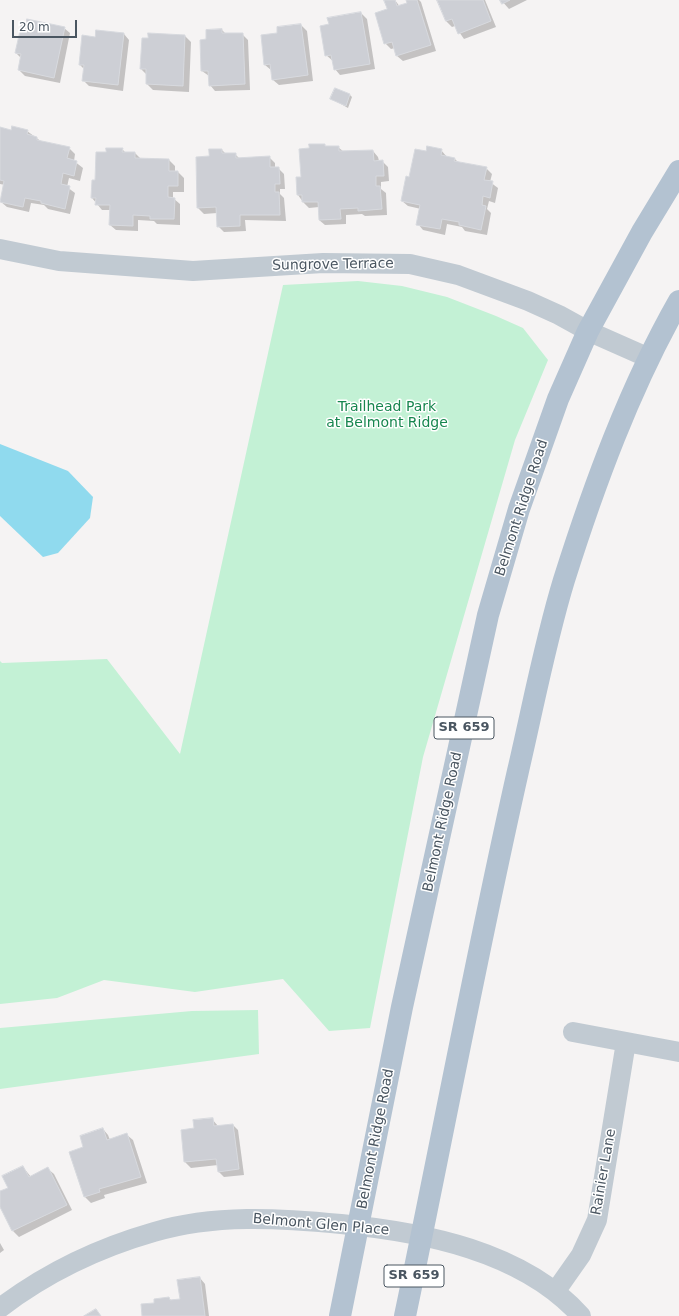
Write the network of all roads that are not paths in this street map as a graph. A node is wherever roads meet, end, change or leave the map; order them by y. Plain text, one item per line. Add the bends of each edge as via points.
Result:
1 (679, 171) edge
2 (0, 249) edge
3 (679, 301) edge
4 (588, 331) junction
5 (650, 358) junction
6 (574, 1032) dead end
7 (626, 1042) junction
8 (679, 1052) edge
9 (358, 1226) junction
10 (422, 1236) junction
11 (555, 1292) junction
12 (0, 1308) edge
13 (340, 1316) edge
14 (405, 1316) edge
15 (581, 1316) edge

1 - 4 main road, Belmont Ridge Road / SR 659 via 642,232
2 - 4 street, Sungrove Terrace via 59,261 193,271 323,263 410,264 484,284 559,315
3 - 5 main road, SR 659
4 - 5 street, Sungrove Terrace
4 - 9 main road, Belmont Ridge Road / SR 659 via 558,399 519,509 488,615 402,1007
5 - 10 main road, SR 659 via 633,392 595,490 552,625 487,904
6 - 7 street
7 - 8 street
7 - 11 street, Rainier Lane via 597,1220 581,1255
9 - 10 street, Belmont Glen Place
9 - 12 street, Belmont Glen Place via 244,1219 196,1223 155,1231 67,1265 24,1290
9 - 13 main road, Belmont Ridge Road / SR 659
10 - 11 street, Belmont Glen Place via 472,1249 509,1264
10 - 14 main road, SR 659
11 - 15 street, Belmont Glen Place

